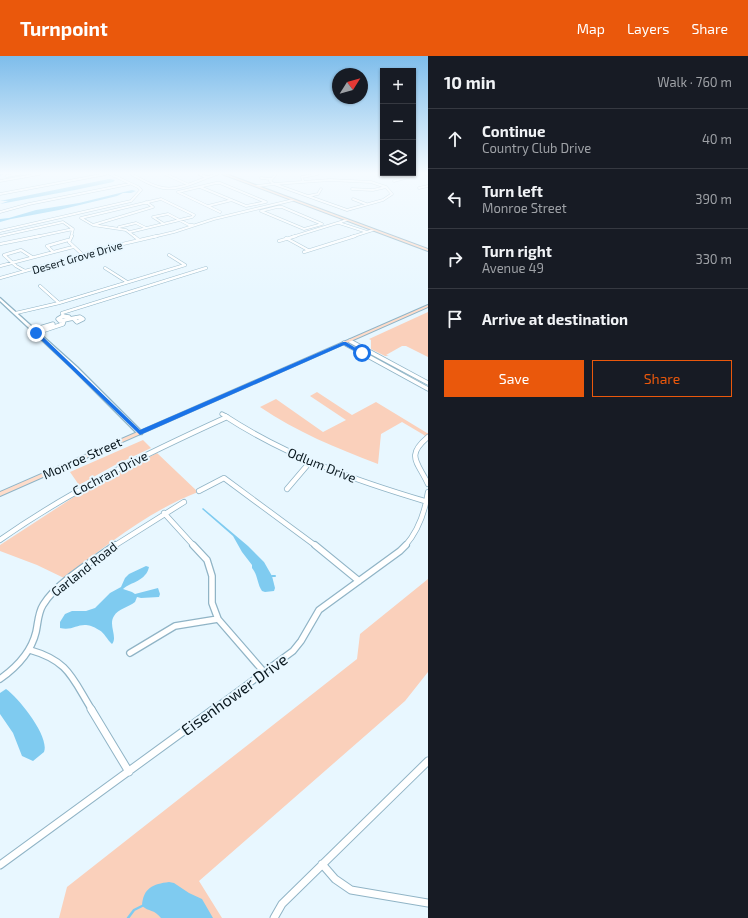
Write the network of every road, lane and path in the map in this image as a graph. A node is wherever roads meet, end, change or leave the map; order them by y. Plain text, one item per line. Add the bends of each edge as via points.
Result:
1 (71, 214) edge
2 (96, 214) edge
3 (129, 214) edge
4 (167, 214) edge
5 (168, 214) edge
6 (192, 214) edge
7 (225, 214) edge
8 (268, 214) edge
9 (299, 214) edge
10 (331, 214) edge
11 (180, 220) junction
12 (347, 220) junction
13 (339, 223) junction
14 (164, 224) junction
15 (93, 225) junction
16 (192, 225) junction
17 (117, 228) junction
18 (146, 228) junction
19 (74, 229) junction
20 (0, 230) edge
21 (373, 230) junction
22 (130, 232) junction
23 (366, 233) junction
24 (0, 236) edge
25 (286, 238) junction
26 (140, 239) junction
27 (68, 240) junction
28 (279, 241) dead end
29 (0, 244) edge
30 (73, 247) junction
31 (308, 250) junction
32 (428, 250) edge
33 (53, 252) junction
34 (304, 252) dead end
35 (84, 254) junction
36 (174, 254) dead end
37 (164, 255) dead end
38 (169, 255) junction
39 (32, 257) junction
40 (12, 262) junction
41 (0, 266) edge
42 (16, 266) junction
43 (105, 268) dead end
44 (206, 268) dead end
45 (25, 270) junction
46 (19, 271) junction
47 (0, 276) edge
48 (127, 282) junction
49 (40, 286) dead end
50 (0, 299) edge
51 (59, 302) junction
52 (428, 306) edge
53 (16, 313) junction
54 (63, 316) junction
55 (69, 319) junction
56 (74, 319) dead end
57 (62, 321) junction
58 (35, 332) junction
59 (350, 341) junction
60 (344, 343) junction
61 (428, 382) edge
62 (428, 388) edge
63 (225, 415) joint
64 (140, 433) junction
65 (428, 437) edge
66 (310, 462) junction
67 (428, 484) edge
68 (287, 489) dead end
69 (200, 491) dead end
70 (428, 492) edge
71 (0, 494) edge
72 (184, 502) dead end
73 (427, 502) edge
74 (164, 513) junction
75 (0, 540) edge
76 (359, 581) junction
77 (218, 618) junction
78 (30, 650) junction
79 (130, 653) dead end
80 (264, 672) junction
81 (0, 679) edge
82 (428, 761) edge
83 (129, 772) junction
84 (322, 864) junction
85 (0, 866) edge
86 (428, 903) edge
87 (274, 918) edge

1 - 20 street
2 - 15 street via 81,218
3 - 15 street
4 - 14 street via 153,217
5 - 11 street
6 - 11 street
7 - 16 street, Desert Grove Drive
8 - 9 street via 302,229 322,224
10 - 12 main road
11 - 14 street
11 - 16 street
12 - 13 street
12 - 21 main road
13 - 23 street
13 - 25 street
14 - 18 street
15 - 17 street
16 - 26 street, Desert Grove Drive
16 - 26 street, Desert Grove Drive
17 - 18 street via 136,223
17 - 22 street
18 - 22 street
19 - 24 street via 62,222
19 - 27 street
19 - 29 street
21 - 23 street
21 - 32 main road
22 - 26 street
23 - 31 street
25 - 28 street
25 - 31 street
26 - 35 street, Desert Grove Drive
27 - 30 street
27 - 33 street via 47,246
30 - 33 street
30 - 35 street
31 - 34 street
33 - 39 street
35 - 45 street, Desert Grove Drive
36 - 38 street
37 - 38 street
38 - 48 street via 185,265
39 - 40 street
39 - 40 street via 21,250 4,254
40 - 41 street
40 - 42 street
42 - 45 street
42 - 46 street
43 - 48 street
44 - 54 street via 62,313
45 - 46 street, Desert Grove Drive
46 - 47 street, Desert Grove Drive
48 - 51 street
49 - 51 street
50 - 53 street
51 - 53 street
52 - 59 main road, Monroe Street
53 - 58 street
54 - 55 street
54 - 57 street via 58,319
55 - 56 street
55 - 57 street
57 - 58 street via 63,324
58 - 64 street
59 - 60 main road, Monroe Street
59 - 61 street
60 - 62 street
60 - 64 main road, Monroe Street
63 - 66 street, Odlum Drive via 265,441
63 - 75 street, Cochran Drive via 81,487
64 - 71 main road, Monroe Street
65 - 67 street via 418,444 415,455 417,466
66 - 68 street
66 - 73 street, Odlum Drive
69 - 76 street via 224,478 318,546
70 - 73 street, Eisenhower Drive
72 - 74 street, Garland Road
73 - 76 street, Eisenhower Drive via 418,530 408,544
74 - 77 street via 207,560 212,576 212,603
74 - 78 street, Garland Road via 98,557 50,595 39,614
76 - 80 street, Eisenhower Drive via 319,610 299,645
77 - 79 street via 175,626
77 - 80 street
78 - 81 street, Garland Road
78 - 83 street via 51,657 67,669
80 - 83 street, Eisenhower Drive
82 - 84 street
83 - 85 street, Eisenhower Drive
84 - 86 street via 332,878 351,890
84 - 87 street via 282,904

